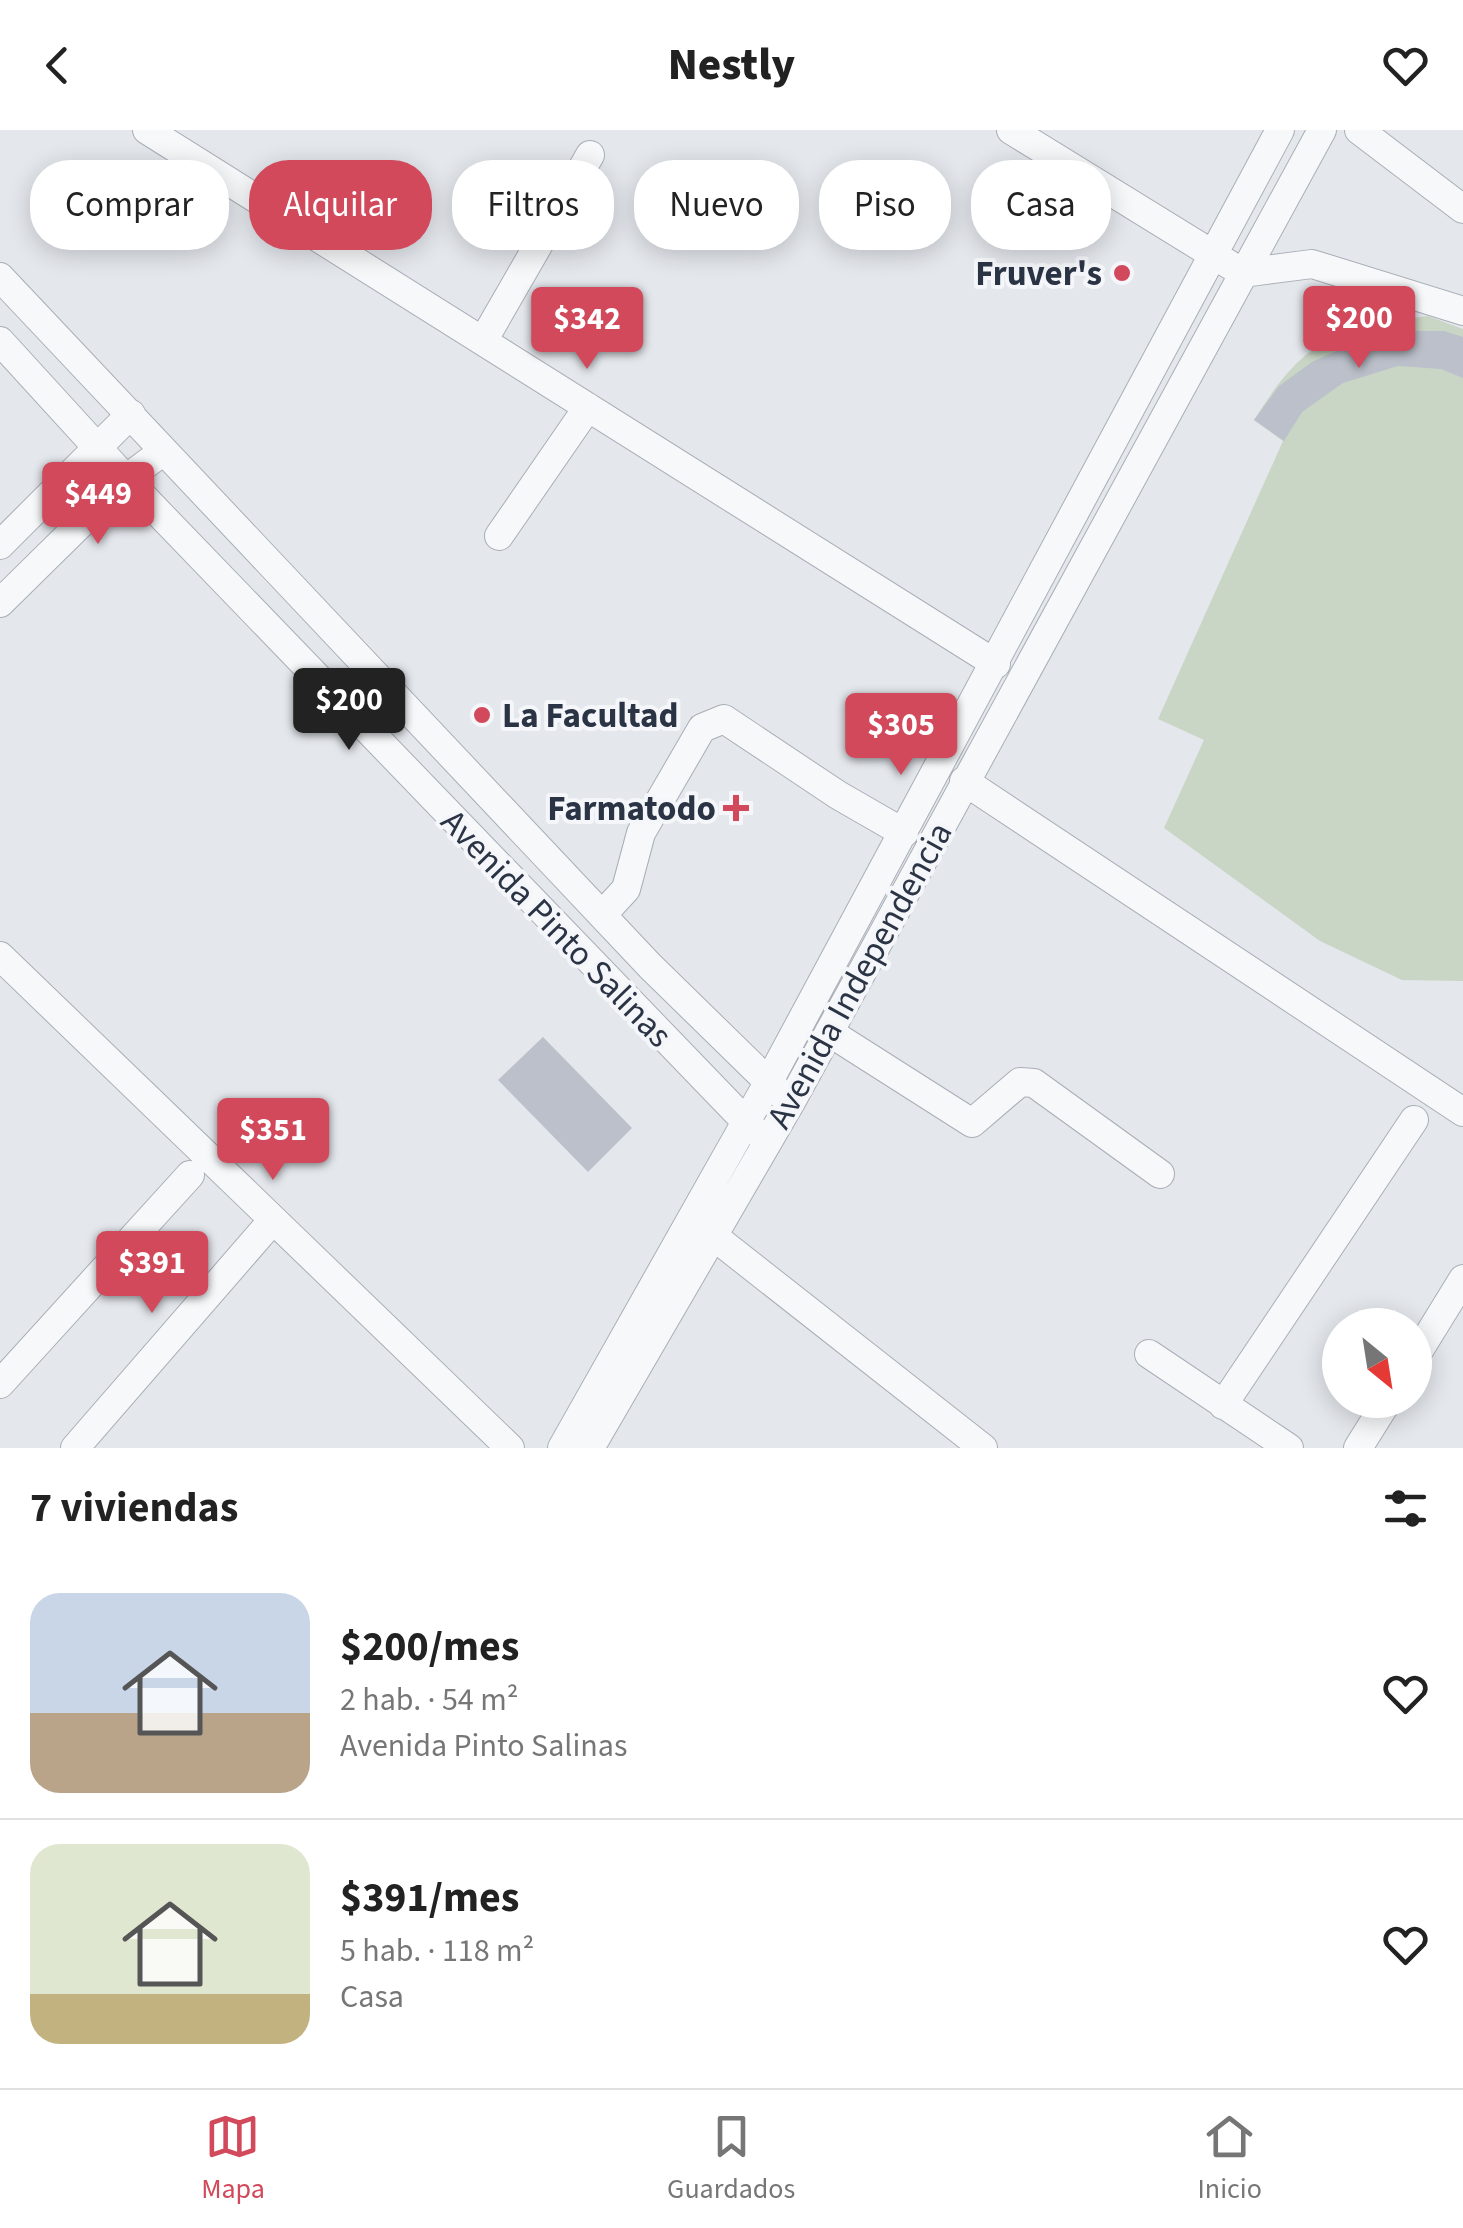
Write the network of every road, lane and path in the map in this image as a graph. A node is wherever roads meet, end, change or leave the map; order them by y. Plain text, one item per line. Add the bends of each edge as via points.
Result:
1 (1011, 130) edge
2 (1280, 130) edge
3 (1322, 130) edge
4 (1359, 130) edge
5 (164, 134) edge
6 (590, 155) dead end
7 (1463, 209) edge
8 (1210, 254) junction
9 (1243, 273) junction
10 (0, 276) edge
11 (1463, 311) edge
12 (0, 340) edge
13 (483, 341) junction
14 (588, 407) junction
15 (132, 414) junction
16 (98, 443) junction
17 (162, 452) junction
18 (126, 479) junction
19 (499, 536) dead end
20 (0, 545) edge
21 (0, 603) edge
22 (996, 664) junction
23 (964, 781) junction
24 (904, 833) junction
25 (603, 914) junction
26 (5, 971) edge
27 (829, 1032) junction
28 (768, 1084) junction
29 (791, 1102) junction
30 (1463, 1112) edge
31 (1414, 1120) dead end
32 (746, 1121) junction
33 (768, 1143) junction
34 (1160, 1174) dead end
35 (190, 1175) dead end
36 (272, 1221) junction
37 (712, 1235) junction
38 (1463, 1279) edge
39 (1432, 1329) edge
40 (1148, 1354) dead end
41 (0, 1384) edge
42 (1223, 1404) junction
43 (1377, 1418) edge
44 (1258, 1440) edge
45 (75, 1448) edge
46 (510, 1448) edge
47 (562, 1448) edge
48 (590, 1448) edge
49 (982, 1448) edge
50 (1289, 1448) edge
51 (1358, 1448) edge

1 - 8 street
2 - 8 street, Avenida Independencia
3 - 9 street, Avenida Independencia
4 - 7 street
5 - 13 street
6 - 13 street
8 - 9 street
8 - 22 street, Avenida Independencia
9 - 11 street via 1312,264
9 - 23 street, Avenida Independencia
10 - 15 street, Avenida Pinto Salinas
12 - 16 street, Avenida Pinto Salinas
13 - 14 street
14 - 19 street
14 - 22 street
15 - 16 street
15 - 17 street, Avenida Pinto Salinas
16 - 18 street, Avenida Pinto Salinas
16 - 20 street
17 - 18 street
17 - 25 street, Avenida Pinto Salinas
18 - 21 street
18 - 32 street, Avenida Pinto Salinas
22 - 24 street, Avenida Independencia
23 - 27 street, Avenida Independencia
23 - 30 street
24 - 25 street via 724,719 702,728 641,833 626,889
24 - 28 street, Avenida Independencia
25 - 28 street, Avenida Pinto Salinas
26 - 36 street
27 - 29 street, Avenida Independencia
27 - 34 street via 972,1123 1020,1082 1034,1083
28 - 29 street, Avenida Pinto Salinas
28 - 32 street, Avenida Independencia
29 - 33 street, Avenida Independencia
31 - 42 street
32 - 33 street, Avenida Pinto Salinas
32 - 47 street, Avenida Independencia
33 - 37 street, Avenida Independencia
35 - 41 street
36 - 45 street
36 - 46 street
37 - 48 street, Avenida Independencia
37 - 49 street
38 - 39 street
40 - 42 street
42 - 44 street
43 - 51 street
44 - 50 street

